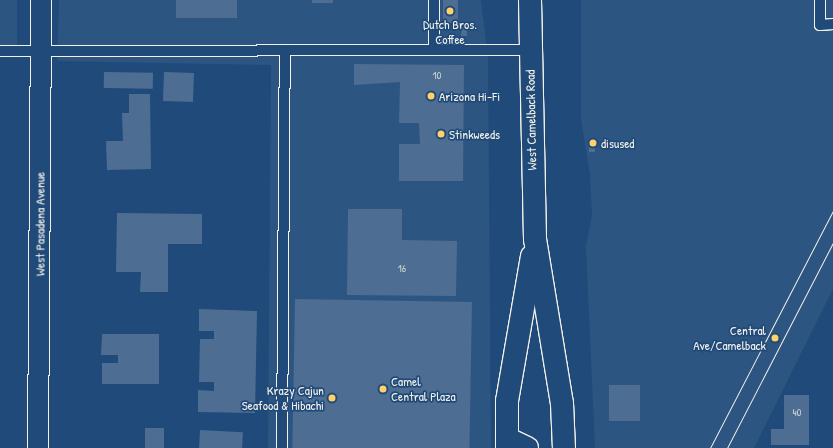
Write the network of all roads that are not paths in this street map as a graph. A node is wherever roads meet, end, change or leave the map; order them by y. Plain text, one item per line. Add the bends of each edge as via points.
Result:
1 (41, 0) edge
2 (434, 0) edge
3 (530, 0) edge
4 (820, 0) edge
5 (833, 24) edge
6 (434, 50) junction
7 (530, 50) junction
8 (0, 51) edge
9 (41, 51) junction
10 (285, 52) junction
11 (535, 239) junction
12 (507, 443) edge
13 (38, 448) edge
14 (282, 448) edge
15 (527, 448) edge
16 (564, 448) edge

1 - 9 street, West Pasadena Avenue
2 - 6 lane
3 - 7 main road, West Camelback Road
4 - 5 lane via 820,25
6 - 7 lane
6 - 10 lane
7 - 11 main road, West Camelback Road
8 - 9 lane
9 - 10 lane
9 - 13 street, West Pasadena Avenue
10 - 14 lane
11 - 12 main road, West Camelback Road via 507,401
11 - 16 main road, West Camelback Road via 562,403
12 - 15 main road

